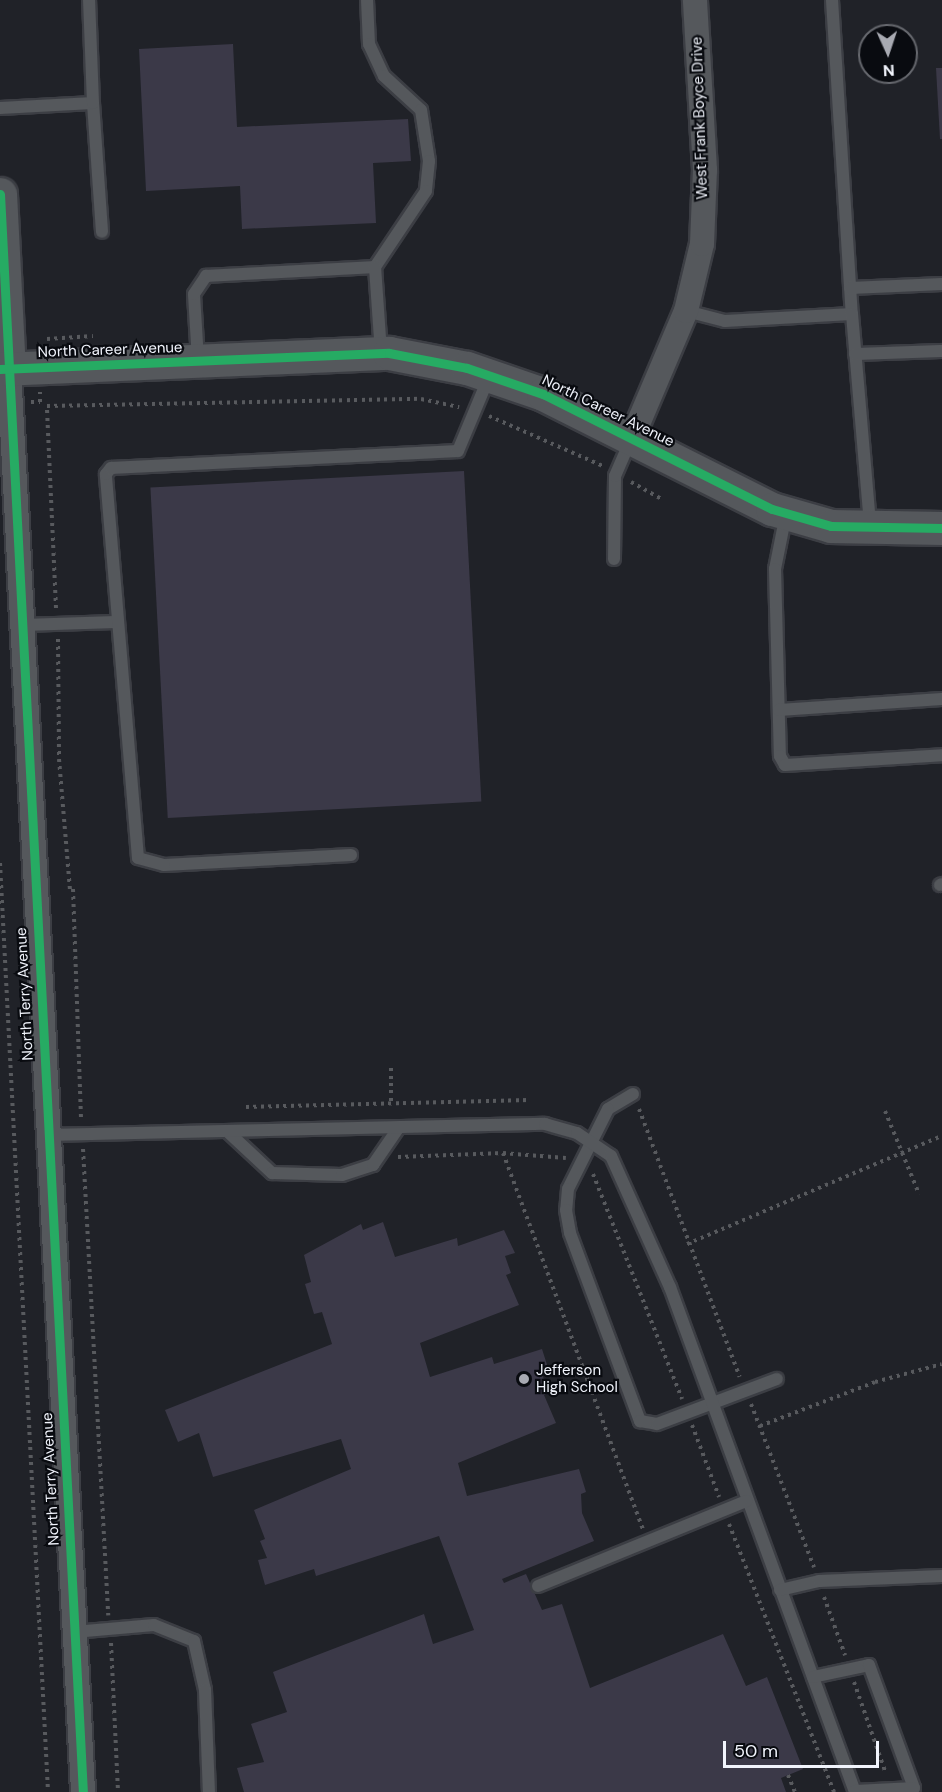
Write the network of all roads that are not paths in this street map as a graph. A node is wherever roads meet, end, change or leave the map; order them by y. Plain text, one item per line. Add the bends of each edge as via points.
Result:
1 (88, 0) edge
2 (368, 0) edge
3 (695, 0) edge
4 (832, 0) edge
5 (93, 103) junction
6 (0, 108) edge
7 (0, 194) edge
8 (102, 232) dead end
9 (375, 267) junction
10 (942, 284) edge
11 (850, 288) junction
12 (686, 311) junction
13 (852, 314) junction
14 (942, 351) edge
15 (381, 354) junction
16 (855, 354) junction
17 (198, 361) junction
18 (5, 369) edge
19 (490, 376) junction
20 (632, 438) junction
21 (787, 513) junction
22 (942, 528) edge
23 (870, 529) junction
24 (614, 559) dead end
25 (117, 622) junction
26 (22, 625) junction
27 (942, 699) edge
28 (779, 710) junction
29 (942, 755) edge
30 (351, 855) dead end
31 (633, 1094) road end
32 (399, 1127) junction
33 (227, 1131) junction
34 (47, 1135) junction
35 (592, 1141) junction
36 (777, 1379) dead end
37 (713, 1404) junction
38 (746, 1501) junction
39 (942, 1576) edge
40 (538, 1586) dead end
41 (780, 1590) junction
42 (74, 1632) junction
43 (813, 1677) junction
44 (82, 1792) edge
45 (209, 1792) edge
46 (855, 1792) edge

1 - 5 lane
2 - 9 lane via 369,44 384,76 421,110 429,161 426,191
3 - 12 street, West Frank Boyce Drive via 705,170 702,244
4 - 11 lane
5 - 6 lane
5 - 8 lane
7 - 18 street, North Terry Avenue
9 - 15 lane
9 - 17 lane via 206,276 194,294
10 - 11 lane
11 - 13 lane
12 - 13 lane via 725,321
12 - 20 street, West Frank Boyce Drive
13 - 16 lane
14 - 16 lane
15 - 17 street, North Career Avenue
15 - 19 street, North Career Avenue
16 - 23 lane
17 - 18 street, North Career Avenue
18 - 26 street, North Terry Avenue
19 - 20 street, North Career Avenue via 543,394
19 - 25 lane via 478,412 458,451 111,468 106,474
20 - 21 street, North Career Avenue
20 - 24 lane via 616,474
21 - 23 street, North Career Avenue via 831,526
21 - 28 lane via 775,569
22 - 23 street, North Career Avenue
25 - 26 lane
25 - 30 lane via 138,858 164,864
26 - 34 street, North Terry Avenue
27 - 28 lane
28 - 29 lane via 785,765
31 - 35 lane via 608,1109
32 - 33 lane
32 - 33 lane via 373,1165 342,1175 272,1173
32 - 35 lane via 545,1124
33 - 34 lane
34 - 42 street, North Terry Avenue
35 - 37 lane via 621,1168
35 - 37 lane via 568,1189 570,1233 640,1421 657,1424
36 - 37 lane
37 - 38 lane
38 - 40 lane
38 - 41 lane
39 - 41 lane via 819,1581
41 - 43 lane
42 - 44 street, North Terry Avenue
42 - 45 lane via 154,1625 194,1641 205,1690
43 - 46 lane
43 - 46 lane via 869,1665 914,1788

